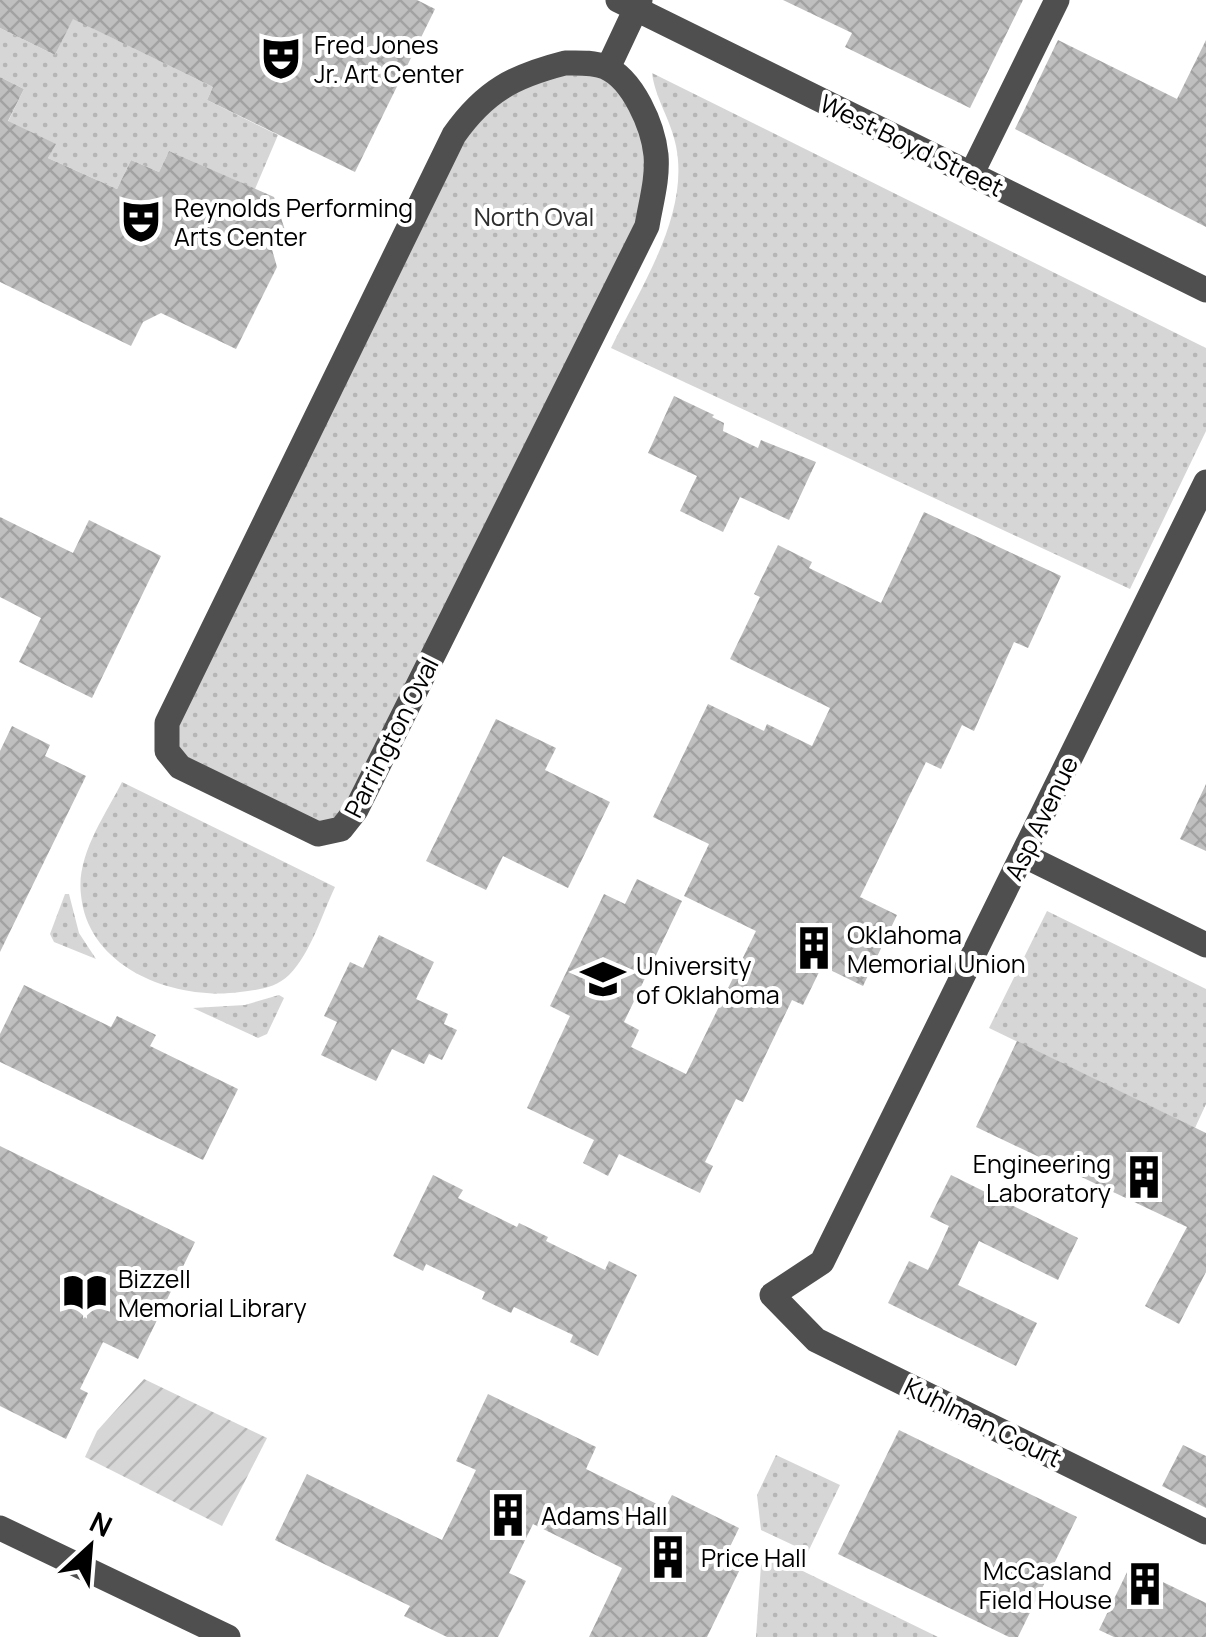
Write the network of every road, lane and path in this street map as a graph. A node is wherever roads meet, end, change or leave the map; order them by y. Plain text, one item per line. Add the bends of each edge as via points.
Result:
1 (1057, 0) edge
2 (632, 3) edge
3 (608, 68) junction
4 (971, 175) junction
5 (1206, 290) edge
6 (1206, 482) edge
7 (1023, 854) junction
8 (1206, 945) edge
9 (772, 1295) joint
10 (1, 1530) edge
11 (1206, 1532) edge
12 (228, 1637) edge

1 - 4 street
2 - 3 street
2 - 4 street, West Boyd Street
3 - 3 street, Parrington Oval via 565,63 517,77 495,90 454,135 167,723 167,751 180,768 318,834 341,830 356,810 647,226 656,183 652,134 630,90
4 - 5 street, West Boyd Street
6 - 7 street, Asp Avenue
7 - 8 street
7 - 9 street, Asp Avenue via 822,1262
9 - 11 street, Kuhlman Court via 816,1340
10 - 12 street

